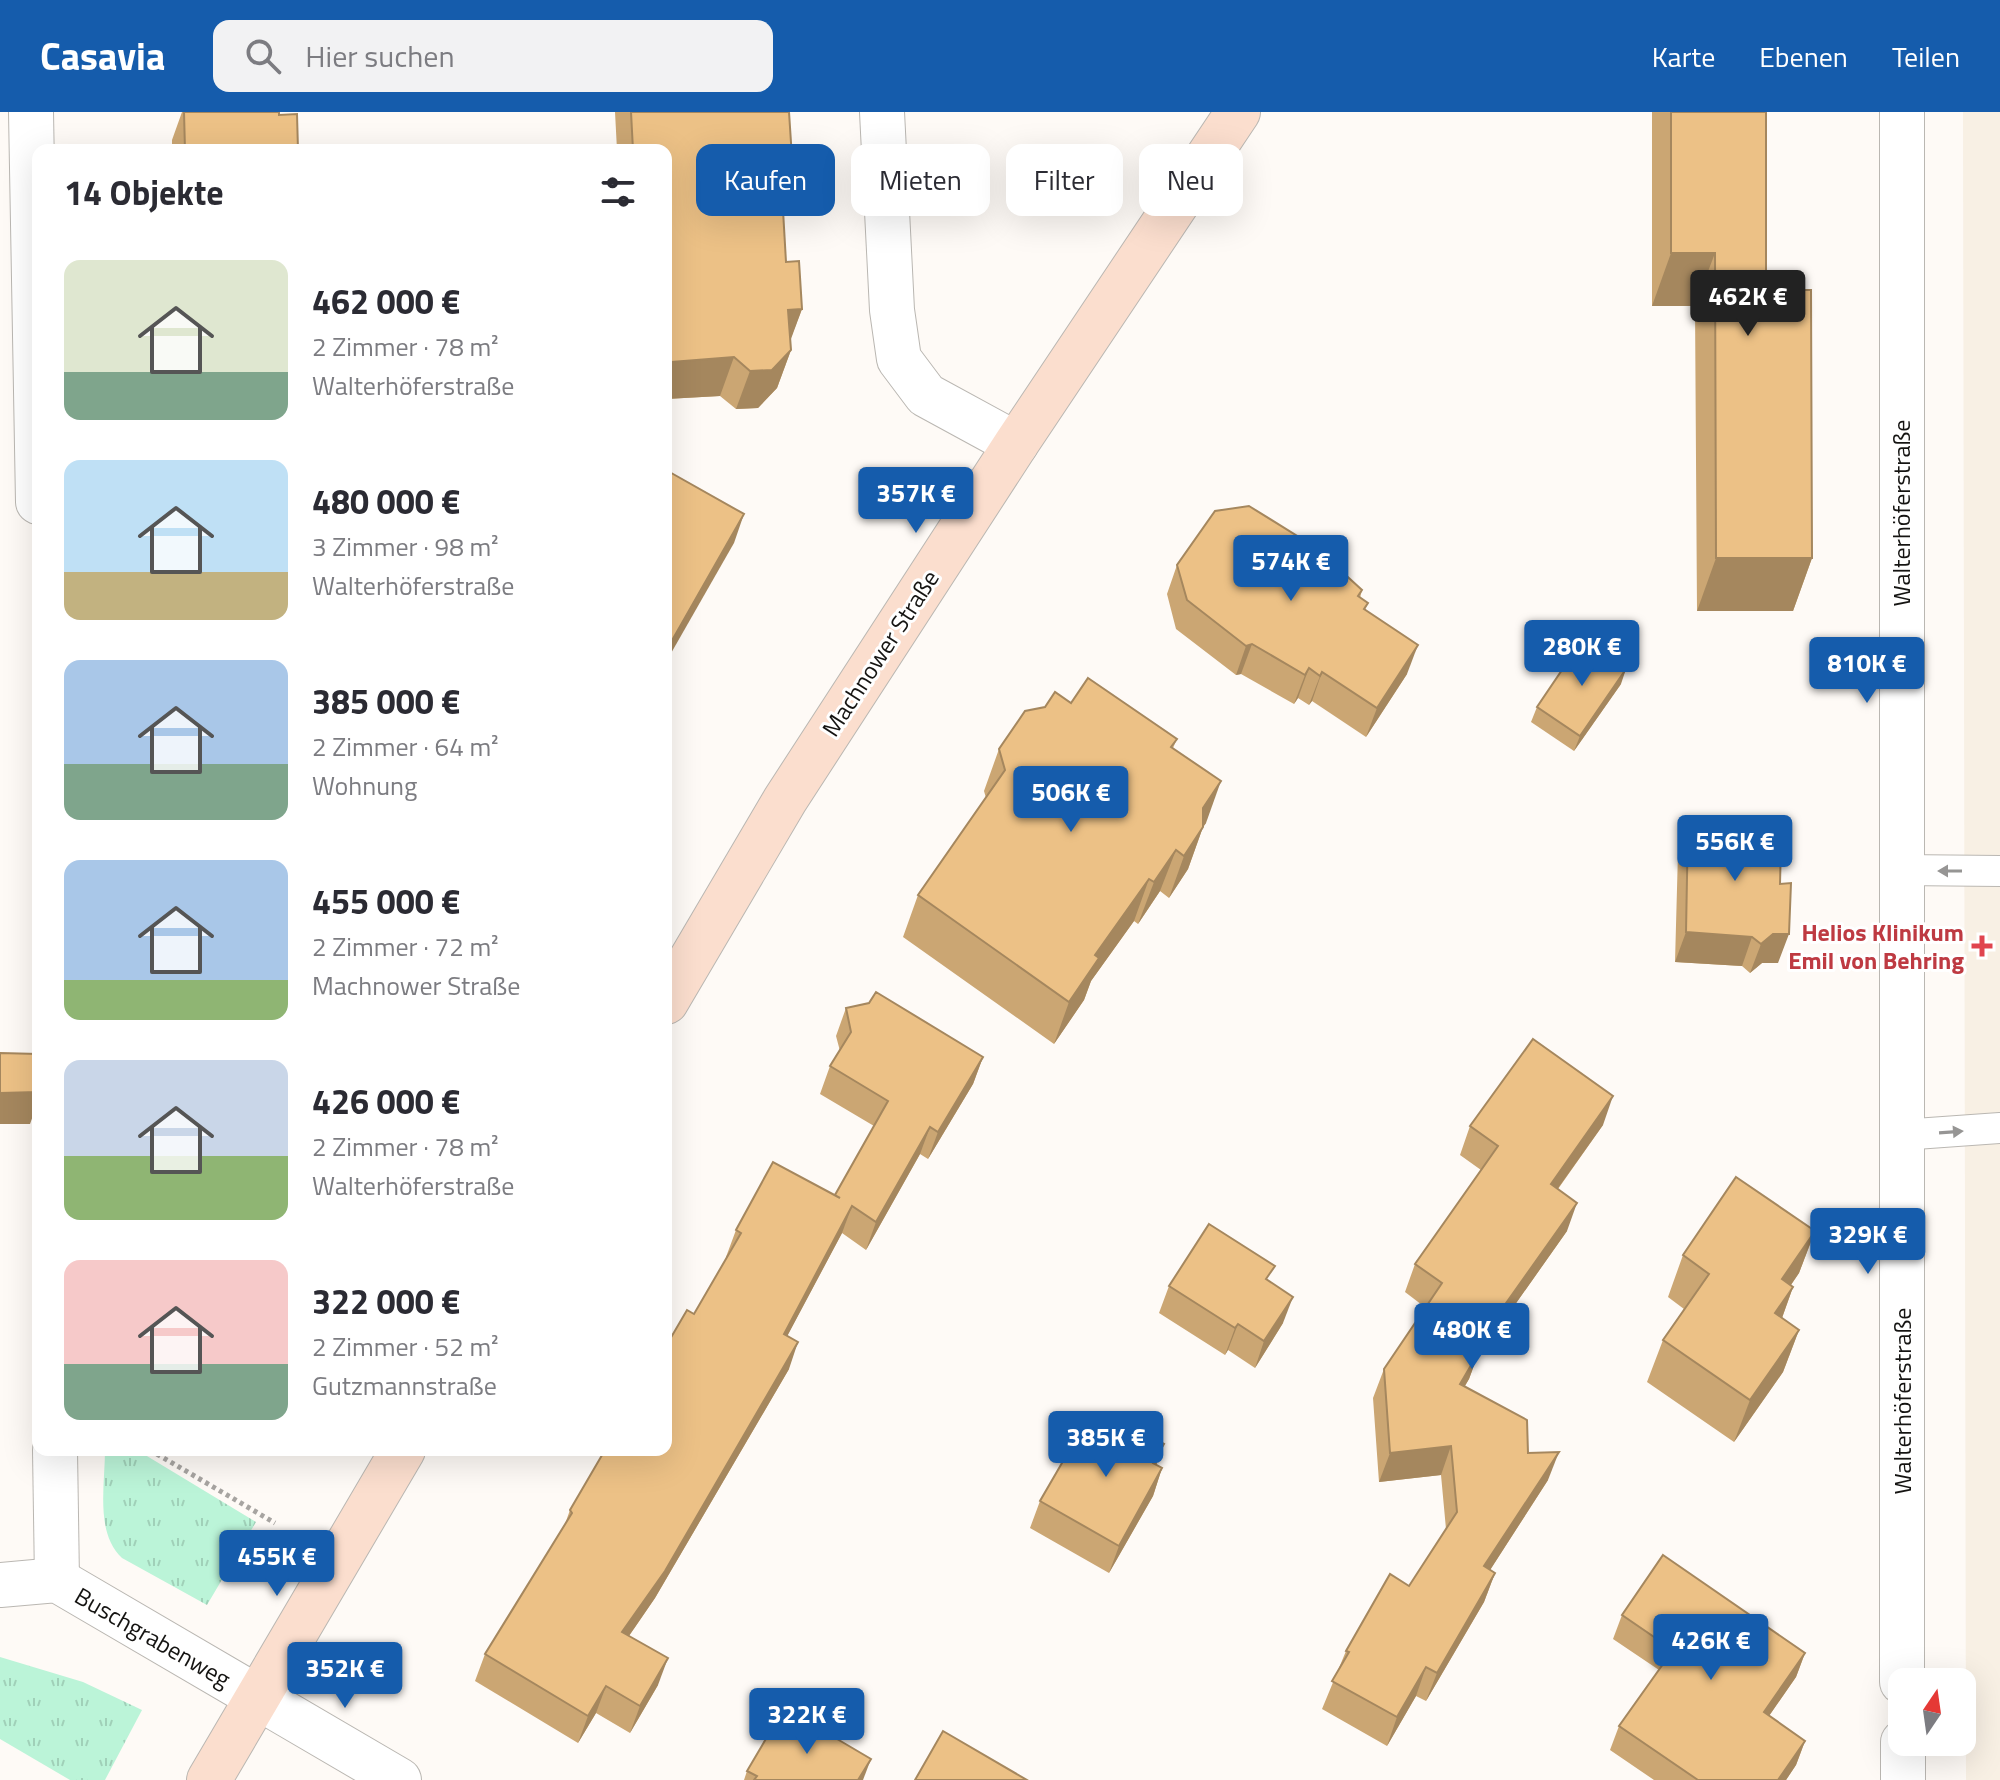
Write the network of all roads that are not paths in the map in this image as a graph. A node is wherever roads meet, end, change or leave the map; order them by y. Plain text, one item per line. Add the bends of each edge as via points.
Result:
1 (31, 112) edge
2 (882, 112) edge
3 (1238, 112) edge
4 (1902, 112) edge
5 (32, 168) edge
6 (1016, 444) junction
7 (1901, 870) junction
8 (2000, 871) edge
9 (672, 992) edge
10 (2000, 1128) edge
11 (1901, 1135) junction
12 (55, 1456) edge
13 (399, 1456) edge
14 (57, 1580) junction
15 (0, 1585) edge
16 (1902, 1668) edge
17 (258, 1698) junction
18 (1903, 1756) edge
19 (209, 1780) edge
20 (399, 1780) edge
21 (1903, 1780) edge

1 - 5 street
2 - 6 street via 899,359 926,395
3 - 6 main road, Machnower Straße
4 - 7 street, Walterhöferstraße
6 - 9 main road, Machnower Straße via 785,800
8 -> 7 lane
7 - 11 street, Walterhöferstraße
11 -> 10 lane
11 - 16 street, Walterhöferstraße
12 - 14 street
13 - 17 main road
14 - 15 street, Buschgrabenweg
14 - 17 street, Buschgrabenweg
17 - 19 main road
17 - 20 street, Buschgrabenweg
18 - 21 street

